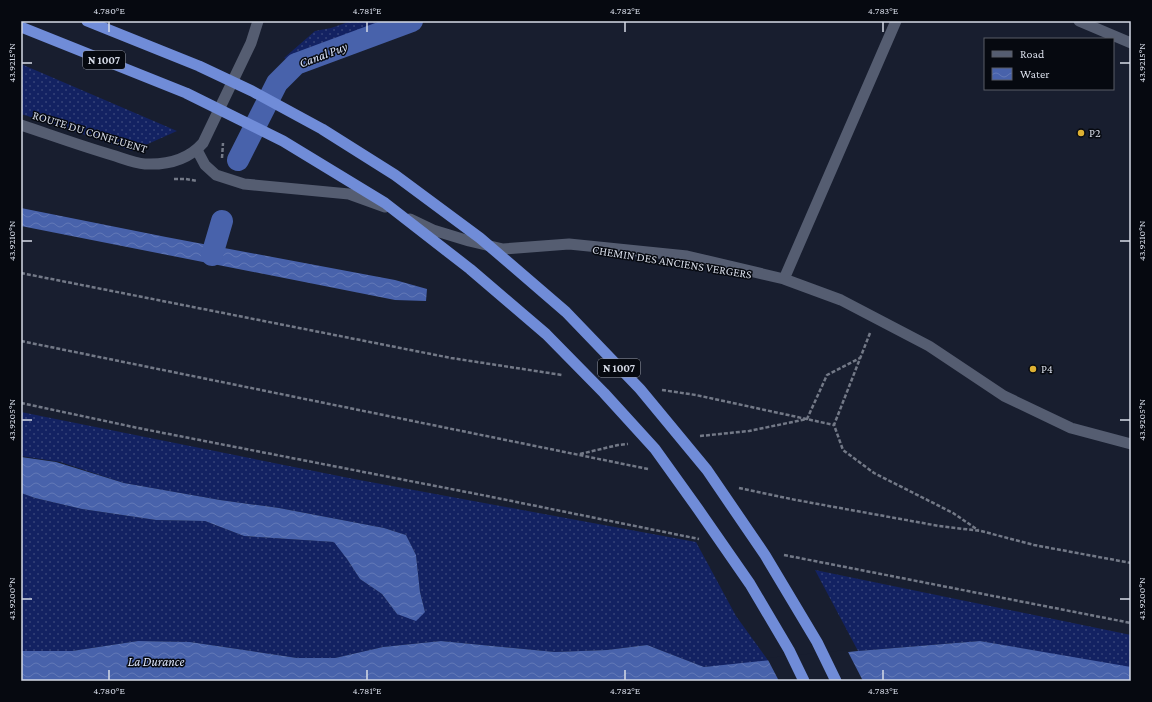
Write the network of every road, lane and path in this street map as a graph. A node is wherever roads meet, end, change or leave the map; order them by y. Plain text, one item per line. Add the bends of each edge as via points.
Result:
1 (87, 21) edge
2 (94, 21) edge
3 (258, 21) edge
4 (896, 21) edge
5 (1079, 21) edge
6 (21, 27) edge
7 (110, 31) junction
8 (1131, 43) edge
9 (21, 125) edge
10 (197, 150) junction
11 (21, 273) edge
12 (784, 279) junction
13 (877, 336) dead end
14 (21, 341) edge
15 (860, 358) junction
16 (566, 375) dead end
17 (658, 389) dead end
18 (21, 403) edge
19 (807, 419) junction
20 (834, 425) junction
21 (1131, 444) edge
22 (649, 469) dead end
23 (734, 487) dead end
24 (981, 531) junction
25 (702, 539) dead end
26 (779, 554) dead end
27 (1131, 563) edge
28 (1131, 623) edge
29 (804, 681) edge
30 (836, 681) edge

1 - 7 highway, N 1007
2 - 7 highway
3 - 10 street via 251,42 203,143
4 - 12 street
5 - 8 street
6 - 29 highway, N 1007 via 186,93 283,141 385,203 470,269 546,334 655,449 750,584
7 - 30 highway, N 1007 via 199,66 322,129 395,175 480,238 566,312 640,388 707,470 765,555 817,642
9 - 10 street, ROUTE DU CONFLUENT via 143,164 171,162
10 - 12 street via 216,175 244,184 349,194 380,204 433,230 503,249 569,244 679,255
11 - 16 path via 451,358
12 - 21 street via 848,304 929,346 1004,396 1071,428
13 - 15 path via 870,332
14 - 22 path
15 - 19 path via 827,375
15 - 20 path
17 - 19 path
18 - 25 path
19 - 20 path
20 - 24 path via 843,450 874,473 953,513
23 - 24 path via 938,526
24 - 27 path via 1034,545
26 - 28 path

